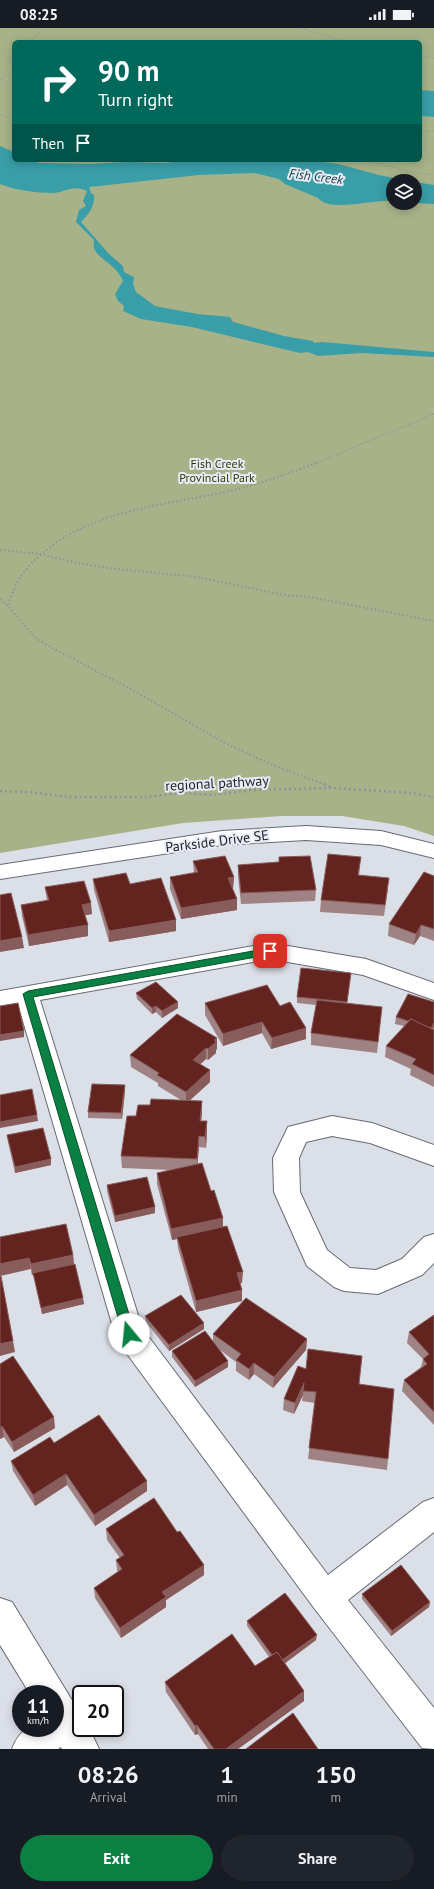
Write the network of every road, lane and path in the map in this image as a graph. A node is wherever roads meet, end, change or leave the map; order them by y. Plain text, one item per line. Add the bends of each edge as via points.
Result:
1 (42, 28) edge
2 (299, 28) edge
3 (334, 39) joint
4 (29, 40) edge
5 (338, 40) edge
6 (12, 54) edge
7 (422, 56) edge
8 (434, 58) edge
9 (12, 65) edge
10 (12, 70) edge
11 (0, 80) edge
12 (0, 115) edge
13 (12, 118) edge
14 (422, 131) edge
15 (434, 131) edge
16 (372, 162) edge
17 (434, 175) edge
18 (434, 414) edge
19 (0, 550) edge
20 (41, 554) junction
21 (0, 599) edge
22 (8, 606) junction
23 (434, 621) edge
24 (333, 788) junction
25 (0, 791) edge
26 (434, 797) edge
27 (434, 851) edge
28 (0, 872) edge
29 (434, 992) edge
30 (28, 994) junction
31 (0, 999) edge
32 (434, 1156) edge
33 (434, 1245) edge
34 (434, 1514) edge
35 (325, 1597) junction
36 (0, 1614) edge
37 (43, 1685) edge
38 (68, 1725) edge
39 (434, 1736) edge
40 (29, 1749) edge

1 - 4 path via 37,36
2 - 3 path
3 - 5 path
6 - 9 path via 9,61
7 - 8 path
10 - 11 path
12 - 13 path
14 - 15 path
16 - 17 path
18 - 20 path via 353,448 258,483 118,514 85,524 52,544
19 - 20 path
20 - 22 path via 17,579
20 - 23 path via 94,566 216,580 278,594 310,597
21 - 22 path
22 - 24 path via 30,632 54,649 225,743 270,764
24 - 25 path, regional pathway via 253,790 214,795 180,793 146,797 70,797
24 - 26 path, regional pathway via 412,793
27 - 28 street, Parkside Drive SE via 381,838 306,833 222,838
29 - 30 street via 366,967 270,951
30 - 31 street
30 - 35 street via 129,1334
32 - 33 street via 372,1133 332,1126 297,1134 286,1158 287,1192 317,1258 344,1278 378,1282 412,1267
34 - 35 street
35 - 39 street
36 - 37 street
38 - 40 street

